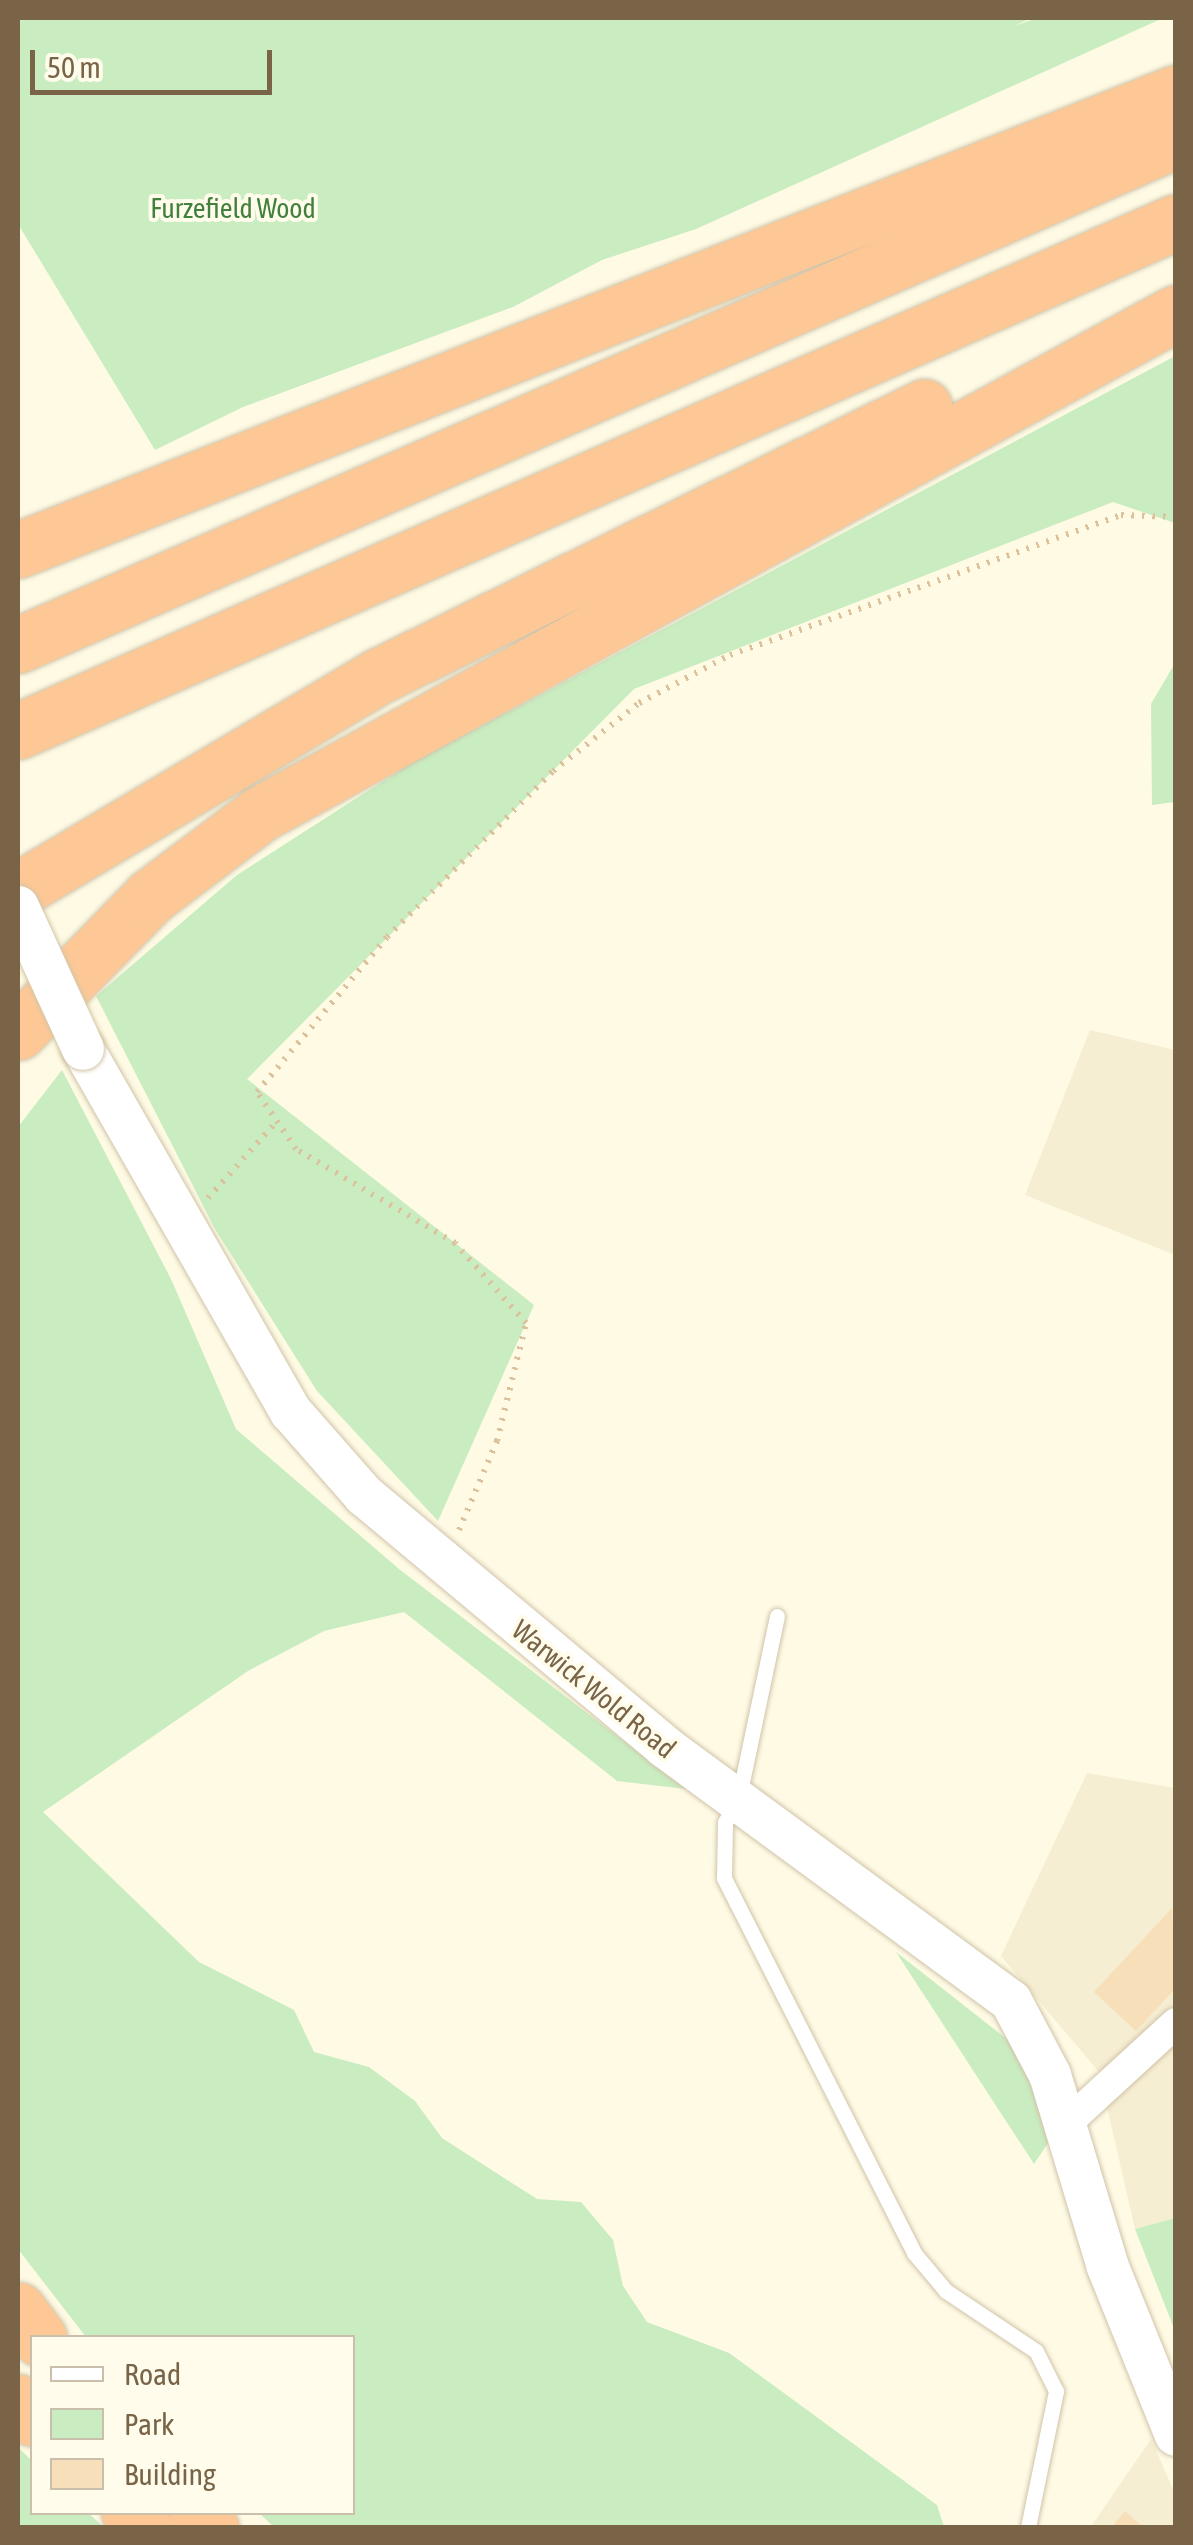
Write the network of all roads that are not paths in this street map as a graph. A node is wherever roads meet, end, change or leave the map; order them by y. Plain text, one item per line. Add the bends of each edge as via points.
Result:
1 (1176, 93) edge
2 (1176, 140) edge
3 (1176, 222) edge
4 (1176, 277) edge
5 (1176, 313) edge
6 (18, 550) edge
7 (18, 645) edge
8 (18, 730) edge
9 (18, 890) edge
10 (18, 908) edge
11 (18, 1032) edge
12 (777, 1616) dead end
13 (739, 1796) junction
14 (1176, 2023) edge
15 (1066, 2124) junction
16 (18, 2310) edge
17 (37, 2335) edge
18 (1176, 2435) edge
19 (1028, 2528) edge

1 - 6 highway
2 - 7 highway
3 - 8 highway
4 - 9 highway via 378,676
5 - 11 highway via 260,814 150,897
10 - 13 street, Warwick Wold Road, bridge via 83,1049 291,1412 443,1567
12 - 13 lane
13 - 15 street, Warwick Wold Road via 1011,2001
13 - 19 lane via 725,1822 724,1878 914,2253 946,2291 1036,2351 1056,2391
14 - 15 street
15 - 18 street, Warwick Wold Road via 1108,2268
16 - 17 highway

